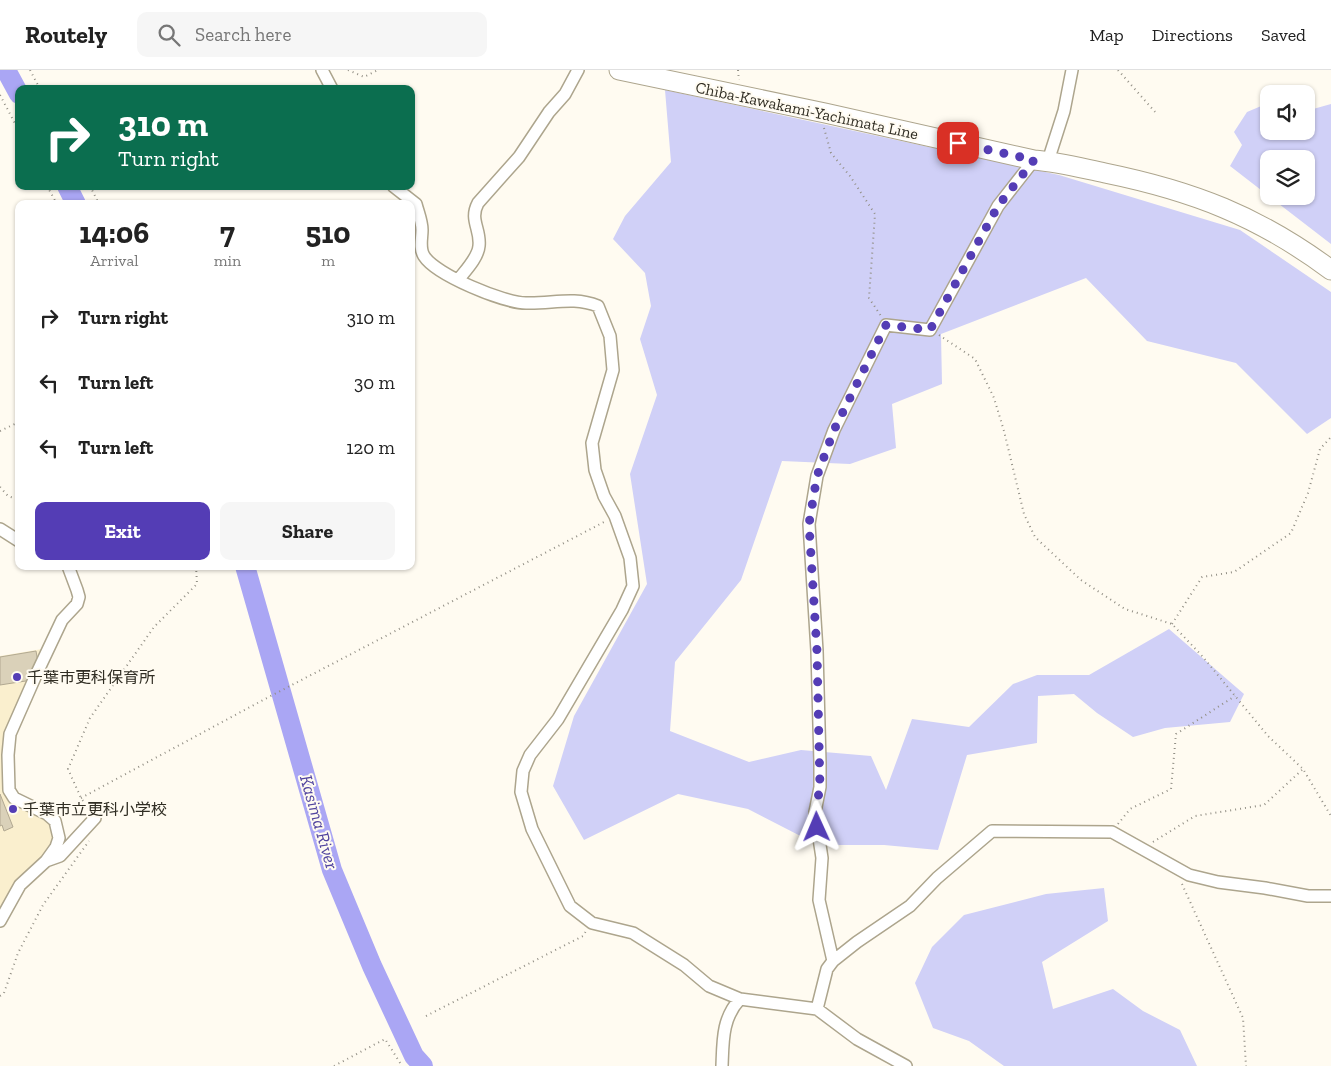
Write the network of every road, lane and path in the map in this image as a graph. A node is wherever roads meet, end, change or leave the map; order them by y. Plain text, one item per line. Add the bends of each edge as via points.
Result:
1 (30, 70) edge
2 (322, 70) edge
3 (348, 70) edge
4 (378, 70) edge
5 (578, 70) edge
6 (1072, 70) edge
7 (1118, 70) edge
8 (629, 71) edge
9 (38, 85) edge
10 (330, 85) edge
11 (0, 95) edge
12 (824, 113) junction
13 (1156, 113) dead end
14 (15, 123) edge
15 (1041, 161) junction
16 (398, 190) edge
17 (411, 200) edge
18 (415, 203) edge
19 (1331, 270) edge
20 (458, 280) junction
21 (886, 325) junction
22 (930, 330) junction
23 (15, 424) edge
24 (0, 431) edge
25 (1331, 437) edge
26 (0, 487) edge
27 (15, 499) edge
28 (615, 516) junction
29 (0, 529) edge
30 (15, 538) edge
31 (70, 570) edge
32 (196, 570) edge
33 (1172, 624) junction
34 (1235, 696) junction
35 (1303, 769) junction
36 (81, 798) junction
37 (1331, 816) edge
38 (95, 818) junction
39 (1112, 832) junction
40 (1143, 849) junction
41 (46, 861) junction
42 (1174, 866) junction
43 (1331, 896) edge
44 (0, 921) edge
45 (592, 923) junction
46 (833, 961) junction
47 (0, 996) edge
48 (740, 999) junction
49 (817, 1009) junction
50 (426, 1016) dead end
51 (334, 1066) edge
52 (402, 1066) edge
53 (722, 1066) edge
54 (906, 1066) edge
55 (1246, 1066) edge

1 - 9 path
2 - 10 street
3 - 4 path via 364,76
5 - 20 street via 565,94 519,157 474,210 479,247
6 - 15 street via 1064,111
7 - 13 path
8 - 12 main road, Chiba-Kawakami-Yachimata Line
11 - 14 path
12 - 15 main road, Chiba-Kawakami-Yachimata Line
12 - 21 path via 831,153 875,214 869,298
15 - 19 main road, Chiba-Kawakami-Yachimata Line via 1146,182 1207,200 1248,217
15 - 22 street via 998,206
16 - 17 street
18 - 20 street via 422,229 420,245 423,255 431,264
20 - 28 street via 506,301 575,300 598,306 610,336 612,370 592,443 604,496
21 - 22 street
21 - 46 street via 834,430 817,476 809,524 820,763 820,788 815,812 822,858 818,900
22 - 33 path via 975,359 994,398 1024,514 1034,537 1081,580 1125,608
23 - 24 path
25 - 33 path via 1320,449 1308,493 1291,533 1234,572 1202,577
26 - 27 path
28 - 36 path
28 - 45 street via 630,558 633,586 558,718 530,755 523,771 521,792 532,829 570,906
29 - 30 street
31 - 41 street via 77,590 76,604 62,620 36,675 10,734 8,755 9,790 14,798 47,814 58,828 56,847
32 - 36 path via 197,584 154,627 90,718 68,769
33 - 34 path
34 - 35 path via 1268,736
34 - 39 path via 1176,734 1171,788 1130,809
35 - 37 path
35 - 40 path via 1264,805 1194,816
36 - 38 path
38 - 41 street via 60,856
38 - 47 path via 88,844 43,905
39 - 40 street
39 - 46 street via 992,831 910,906
40 - 42 street
41 - 44 street via 20,885
42 - 43 street via 1189,875 1218,882 1308,896
42 - 55 path via 1242,1018
45 - 48 street via 633,933 684,965 708,986
45 - 50 path via 583,936
46 - 49 street via 827,969
48 - 49 street
48 - 53 street via 724,1027
49 - 54 street via 857,1039
51 - 52 path via 385,1039

